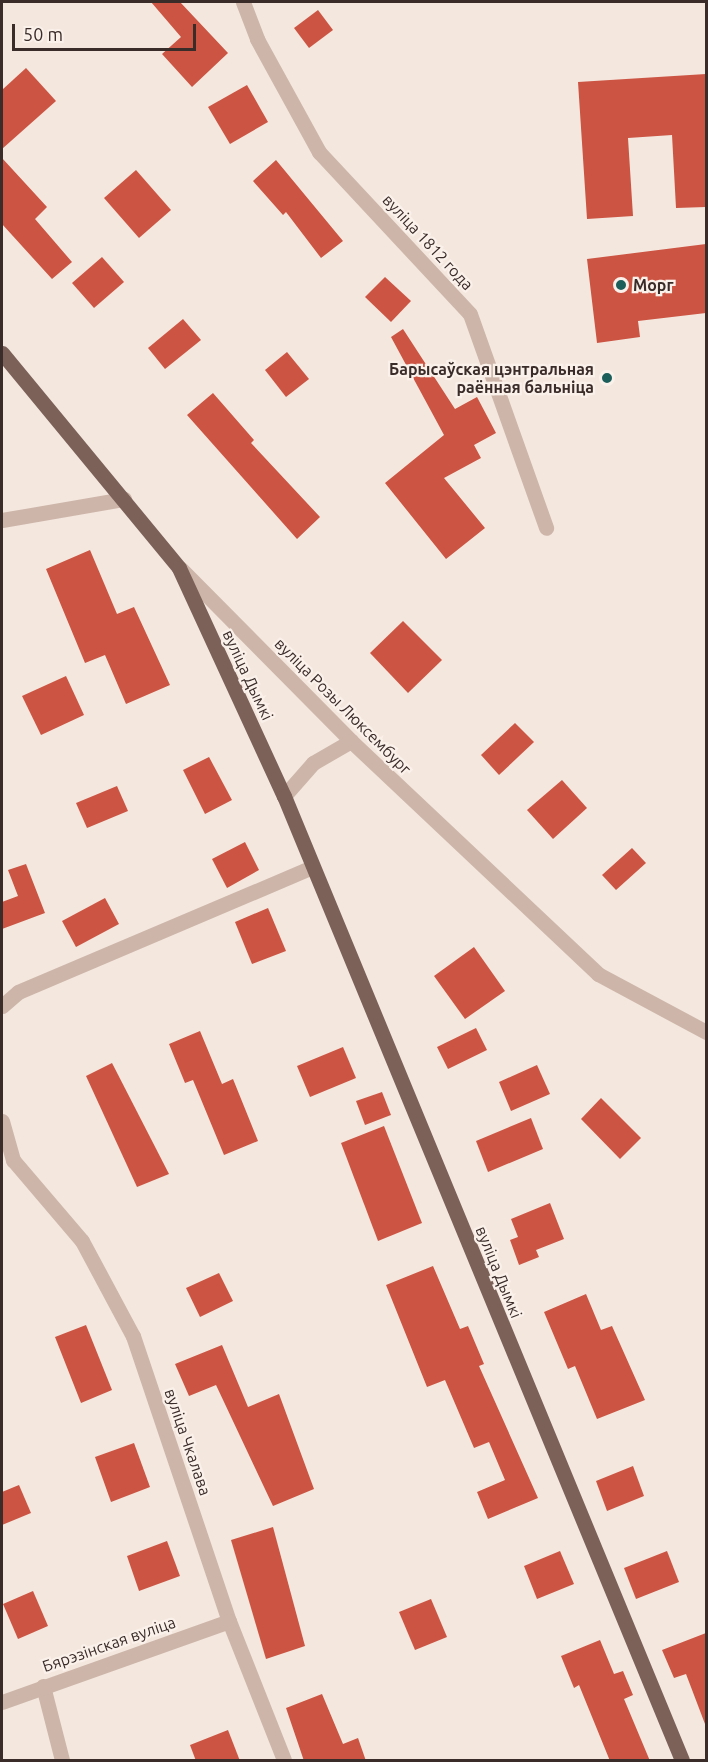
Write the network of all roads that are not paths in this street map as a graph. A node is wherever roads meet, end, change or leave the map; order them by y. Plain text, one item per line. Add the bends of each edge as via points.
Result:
1 (243, 2) edge
2 (2, 353) edge
3 (124, 499) junction
4 (2, 520) edge
5 (546, 528) dead end
6 (179, 568) junction
7 (351, 741) junction
8 (284, 796) junction
9 (313, 867) junction
10 (2, 1006) edge
11 (706, 1032) edge
12 (2, 1121) edge
13 (7, 1162) edge
14 (229, 1622) junction
15 (43, 1686) junction
16 (2, 1702) edge
17 (62, 1761) edge
18 (284, 1761) edge
19 (682, 1761) edge

1 - 5 street, вуліца 1812 года via 257,39 319,152 470,314
2 - 3 main road, вуліца Розы Люксембург
3 - 4 street
3 - 6 main road, вуліца Розы Люксембург
6 - 7 street, вуліца Розы Люксембург
6 - 8 main road, вуліца Дымкі
7 - 8 street via 313,763
7 - 11 street, вуліца Розы Люксембург via 598,974
8 - 9 main road, вуліца Дымкі
9 - 10 street via 18,992
9 - 19 main road, вуліца Дымкі
12 - 13 street
13 - 14 street, вуліца Чкалава via 82,1241 133,1336
14 - 15 street, Бярэзінская вуліца
14 - 18 street, вуліца Чкалава
15 - 16 street, Бярэзінская вуліца
15 - 17 street

